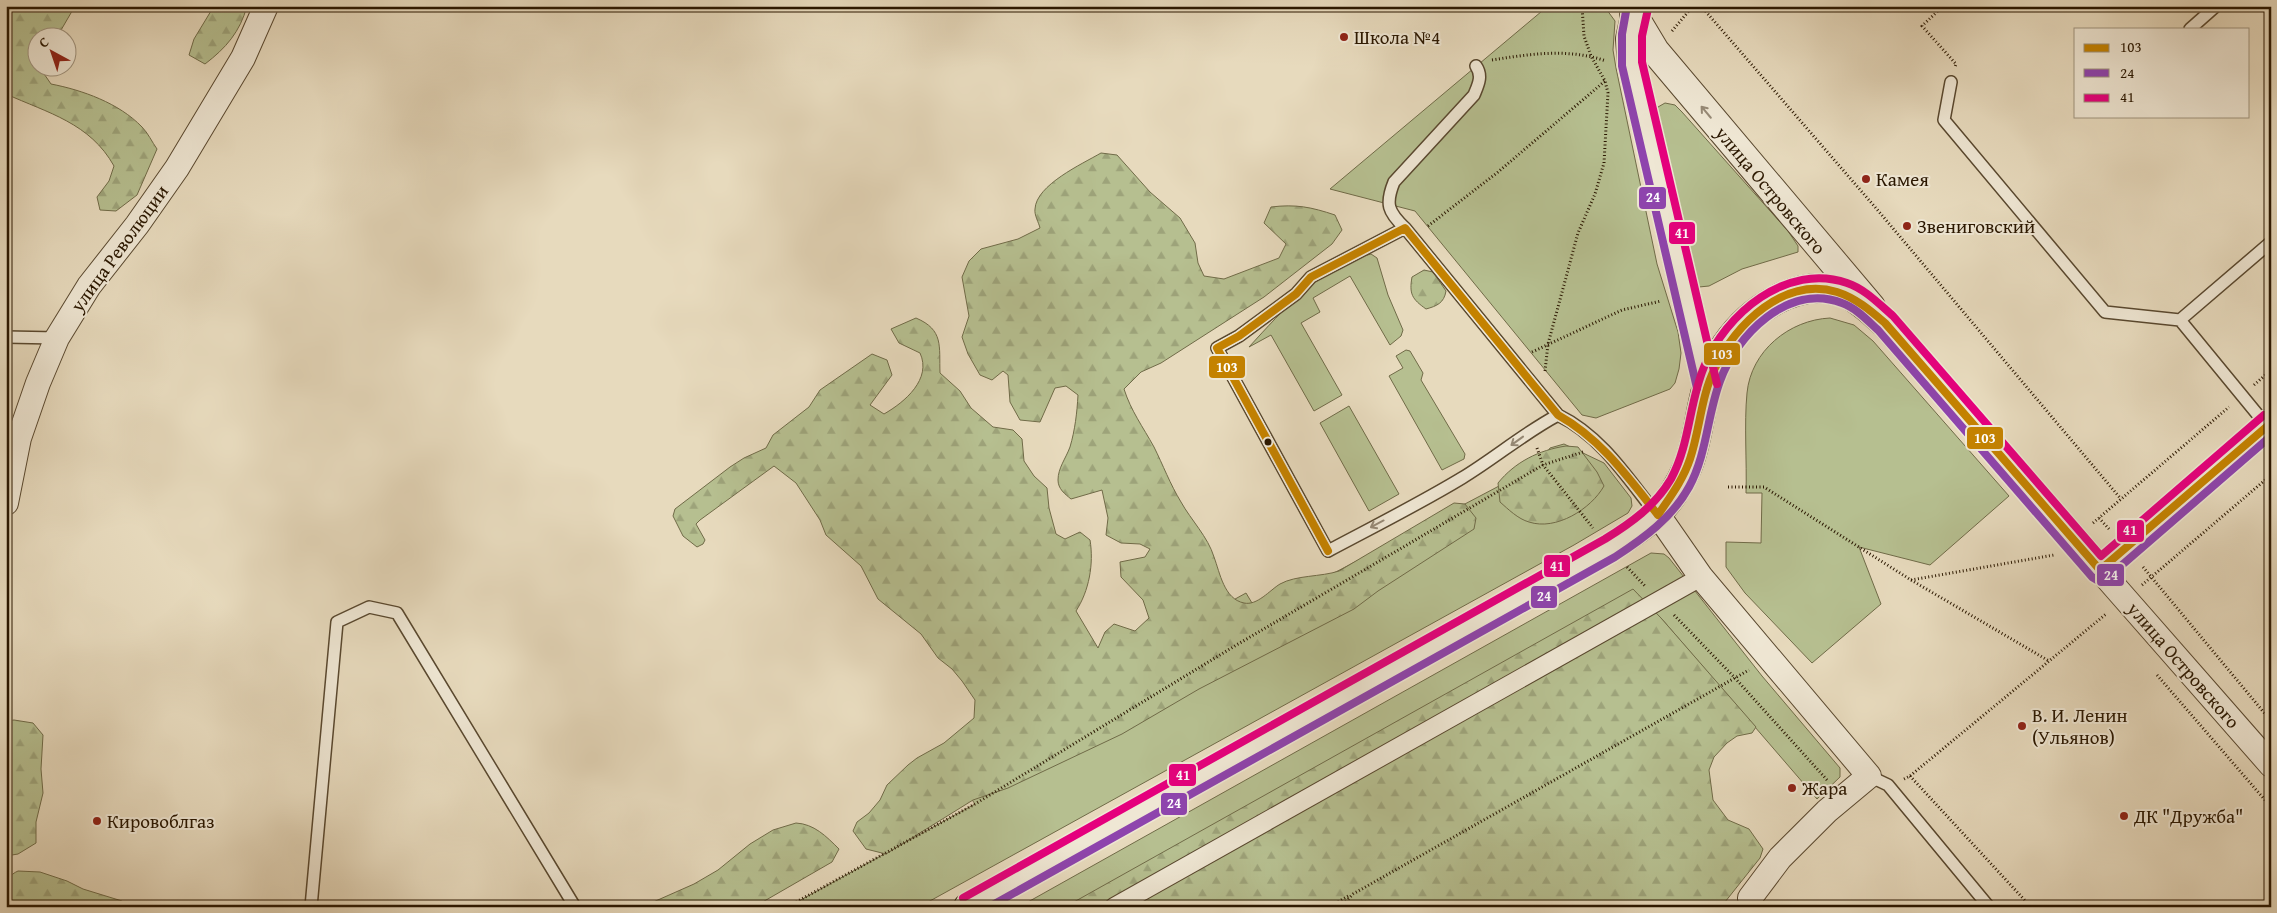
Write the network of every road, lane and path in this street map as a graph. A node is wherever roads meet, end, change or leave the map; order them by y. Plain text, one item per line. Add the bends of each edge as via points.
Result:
1 (266, 6) edge
2 (1582, 6) edge
3 (1693, 6) edge
4 (1702, 6) edge
5 (1938, 6) edge
6 (2216, 6) edge
7 (1636, 11) edge
8 (2191, 28) edge
9 (1655, 51) junction
10 (1591, 56) junction
11 (1491, 60) dead end
12 (1476, 66) dead end
13 (1624, 66) junction
14 (1605, 81) junction
15 (1951, 82) joint
16 (1428, 226) dead end
17 (1405, 228) junction
18 (2271, 242) edge
19 (1668, 300) dead end
20 (2180, 320) junction
21 (1885, 323) junction
22 (6, 337) edge
23 (57, 338) junction
24 (1548, 344) junction
25 (1532, 352) dead end
26 (2271, 370) edge
27 (1707, 386) junction
28 (1538, 392) junction
29 (2242, 395) junction
30 (1558, 415) junction
31 (2269, 424) edge
32 (1535, 427) junction
33 (13, 434) edge
34 (1584, 452) dead end
35 (1543, 465) junction
36 (2271, 475) edge
37 (1728, 487) dead end
38 (2121, 499) junction
39 (6, 503) edge
40 (1658, 515) junction
41 (2074, 541) junction
42 (1610, 548) junction
43 (2100, 570) junction
44 (1701, 577) junction
45 (2152, 577) junction
46 (1911, 580) junction
47 (2127, 599) junction
48 (1659, 600) junction
49 (2112, 622) dead end
50 (1768, 658) junction
51 (2049, 661) junction
52 (2156, 674) dead end
53 (1735, 678) junction
54 (2271, 721) edge
55 (2271, 764) edge
56 (1869, 776) junction
57 (1842, 798) junction
58 (2271, 807) edge
59 (1353, 894) junction
60 (1748, 904) edge
61 (311, 907) edge
62 (575, 907) edge
63 (788, 907) edge
64 (968, 907) edge
65 (1114, 907) edge
66 (1329, 907) edge
67 (1341, 907) edge
68 (1989, 907) edge
69 (2031, 907) edge

1 - 23 street, улица Революции via 244,58 177,168 89,286
2 - 10 path via 1584,36
3 - 9 path
4 - 38 path
5 - 15 path via 1940,9 1922,26 1956,64
6 - 8 lane
7 - 9 main road, улица Островского
7 - 13 main road
21 -> 9 main road, улица Островского
10 - 11 path via 1561,53
10 - 13 path
10 - 14 path
12 - 17 lane via 1480,80 1474,95 1394,182 1388,195 1392,215
13 - 14 path
13 - 27 main road
14 - 16 path via 1498,172
14 - 24 path via 1608,93 1604,163 1578,233
15 - 20 lane via 1944,120 2105,312
17 - 28 lane
32 -> 17 lane via 1462,478 1328,551 1217,348 1239,336 1296,294 1311,277
18 - 20 lane
19 - 24 path via 1622,310
20 - 29 lane
21 - 27 main road via 1842,292 1822,289 1791,294 1773,301 1741,326 1724,347
21 - 41 main road, улица Островского
22 - 23 lane
23 - 33 street, улица Революции
24 - 25 path
24 - 28 path via 1546,370
26 - 29 path
27 - 40 main road via 1687,467
28 - 30 lane
29 - 31 lane
29 - 38 path
30 - 32 lane
30 - 40 lane via 1591,435
31 - 43 main road
32 - 35 path via 1537,450
33 - 39 street, улица Революции
34 - 35 path
35 - 42 path
35 - 63 path via 1233,647 975,804
36 - 45 path
37 - 46 path via 1764,487
38 - 41 path
40 - 42 main road
40 - 44 street
41 - 43 main road, улица Островского
41 - 46 path via 2056,555
42 - 48 path
42 - 64 main road
43 - 47 street, улица Островского
44 - 48 street
44 - 50 street
45 - 47 path
45 - 54 path
46 - 51 path
47 - 55 street, улица Островского
48 - 53 path
48 - 65 street
49 - 51 path via 2105,615
50 - 53 path
50 - 56 street
51 - 69 path via 1910,776
52 - 58 path
53 - 57 path
53 - 59 path
56 - 57 street
56 - 68 lane via 1888,785
57 - 60 street via 1780,858
59 - 66 path
59 - 67 path
61 - 62 lane via 337,622 369,607 397,613

